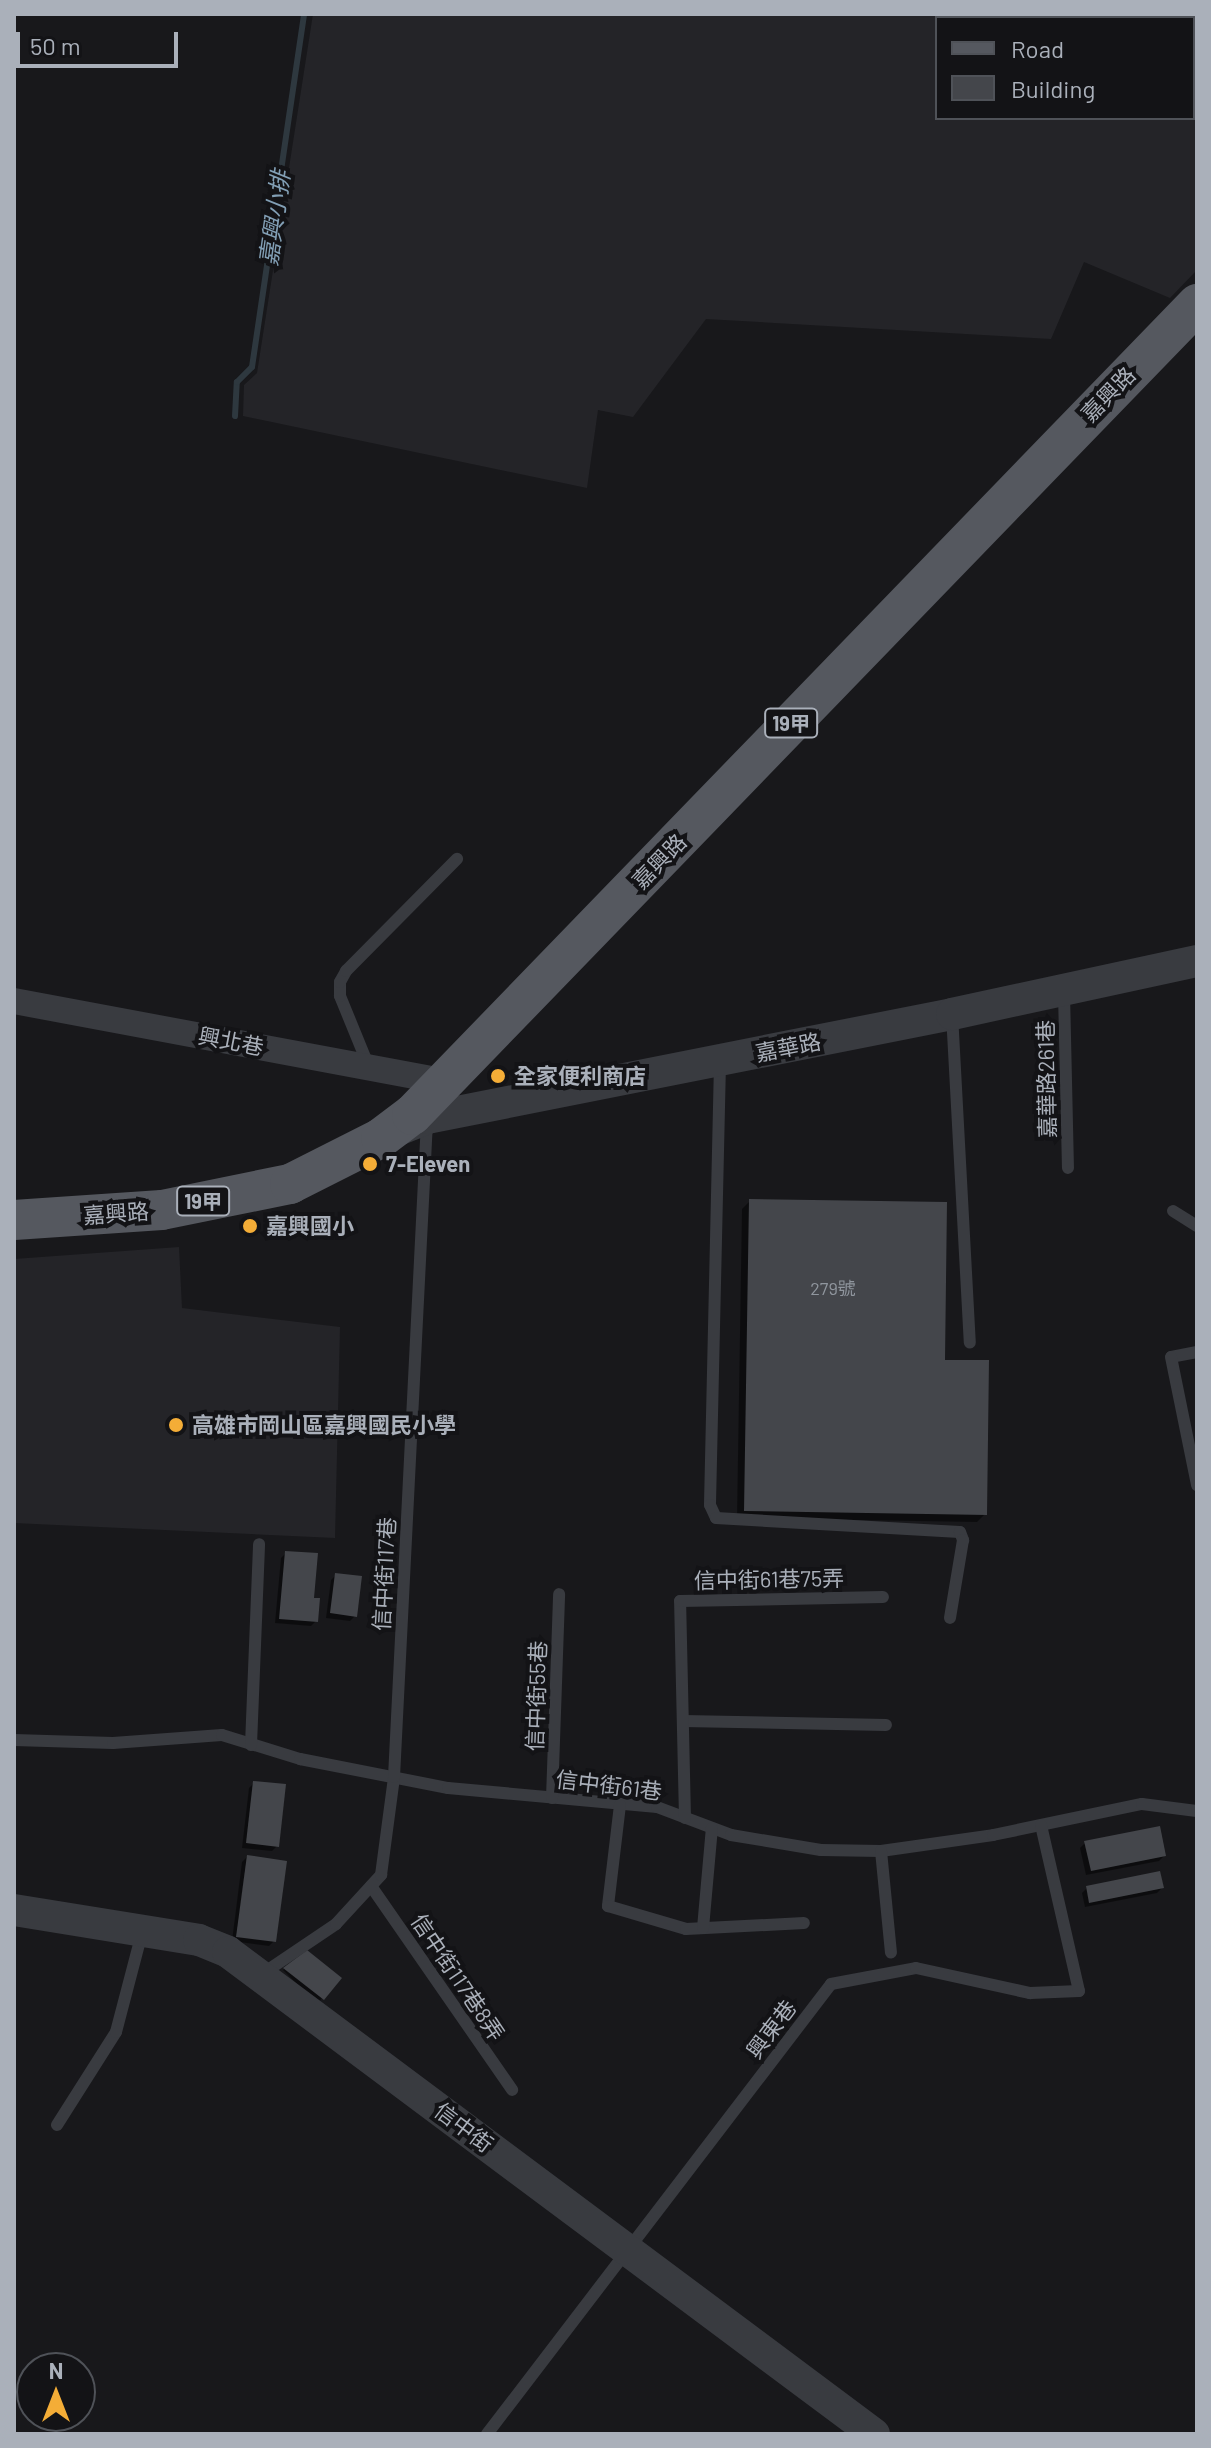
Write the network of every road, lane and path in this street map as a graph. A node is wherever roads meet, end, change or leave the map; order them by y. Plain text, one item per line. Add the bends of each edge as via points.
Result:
1 (1197, 304) edge
2 (457, 859) dead end
3 (1197, 961) edge
4 (1064, 990) junction
5 (14, 1001) edge
6 (952, 1014) junction
7 (720, 1060) junction
8 (369, 1067) junction
9 (447, 1082) junction
10 (427, 1118) junction
11 (381, 1138) junction
12 (1068, 1168) dead end
13 (1173, 1211) dead end
14 (14, 1220) edge
15 (1197, 1226) edge
16 (970, 1343) dead end
17 (1197, 1352) edge
18 (1197, 1485) edge
19 (259, 1544) dead end
20 (559, 1594) dead end
21 (883, 1597) dead end
22 (950, 1618) dead end
23 (683, 1721) junction
24 (886, 1725) dead end
25 (14, 1740) edge
26 (251, 1745) junction
27 (394, 1777) junction
28 (552, 1798) junction
29 (620, 1805) junction
30 (1197, 1811) edge
31 (685, 1818) junction
32 (1041, 1825) junction
33 (712, 1828) junction
34 (881, 1851) junction
35 (371, 1886) junction
36 (14, 1910) edge
37 (804, 1923) dead end
38 (703, 1928) junction
39 (143, 1931) junction
40 (891, 1953) dead end
41 (262, 1974) junction
42 (512, 2090) dead end
43 (57, 2125) dead end
44 (627, 2250) junction
45 (487, 2434) edge
46 (874, 2434) edge

1 - 9 main road, 嘉興路 / 19甲
2 - 8 lane via 340,982 340,996
3 - 4 street, 嘉華路
4 - 6 street, 嘉華路
4 - 12 lane, 嘉華路261巷
5 - 8 street, 興北巷
6 - 7 street, 嘉華路
6 - 16 lane
7 - 10 street, 嘉華路
7 - 22 lane via 710,1505 716,1518 960,1532
8 - 9 street, 興北巷
9 - 11 main road, 嘉興路 / 19甲
10 - 11 street, 嘉華路
10 - 27 lane, 信中街117巷
11 - 14 main road, 嘉興路 / 19甲 via 290,1184 162,1210
13 - 15 lane
17 - 18 lane via 1171,1357
19 - 26 lane
20 - 28 lane, 信中街55巷
21 - 23 lane, 信中街61巷75弄 via 680,1601
23 - 24 lane
23 - 31 lane, 信中街61巷75弄
25 - 26 lane, 信中街61巷 via 113,1743 210,1734
26 - 27 lane, 信中街61巷
27 - 28 lane, 信中街61巷
27 - 35 lane, 信中街117巷 via 381,1875
28 - 29 lane, 信中街61巷
29 - 31 lane, 信中街61巷 via 657,1807
29 - 38 lane via 608,1906 686,1929
30 - 32 lane, 信中街61巷 via 1142,1804
31 - 33 lane, 信中街61巷
32 - 34 lane, 信中街61巷
32 - 44 lane, 興東巷 via 1079,1991 1030,1993 916,1968 831,1984
33 - 34 lane, 信中街61巷 via 821,1850
33 - 38 lane
34 - 40 lane
35 - 41 lane, 信中街117巷 via 336,1924
35 - 42 lane, 信中街117巷8弄
36 - 39 street, 信中街
37 - 38 lane
39 - 41 street, 信中街 via 199,1940
39 - 43 lane via 116,2032
41 - 44 street, 信中街
44 - 45 lane, 興東巷
44 - 46 street, 信中街

